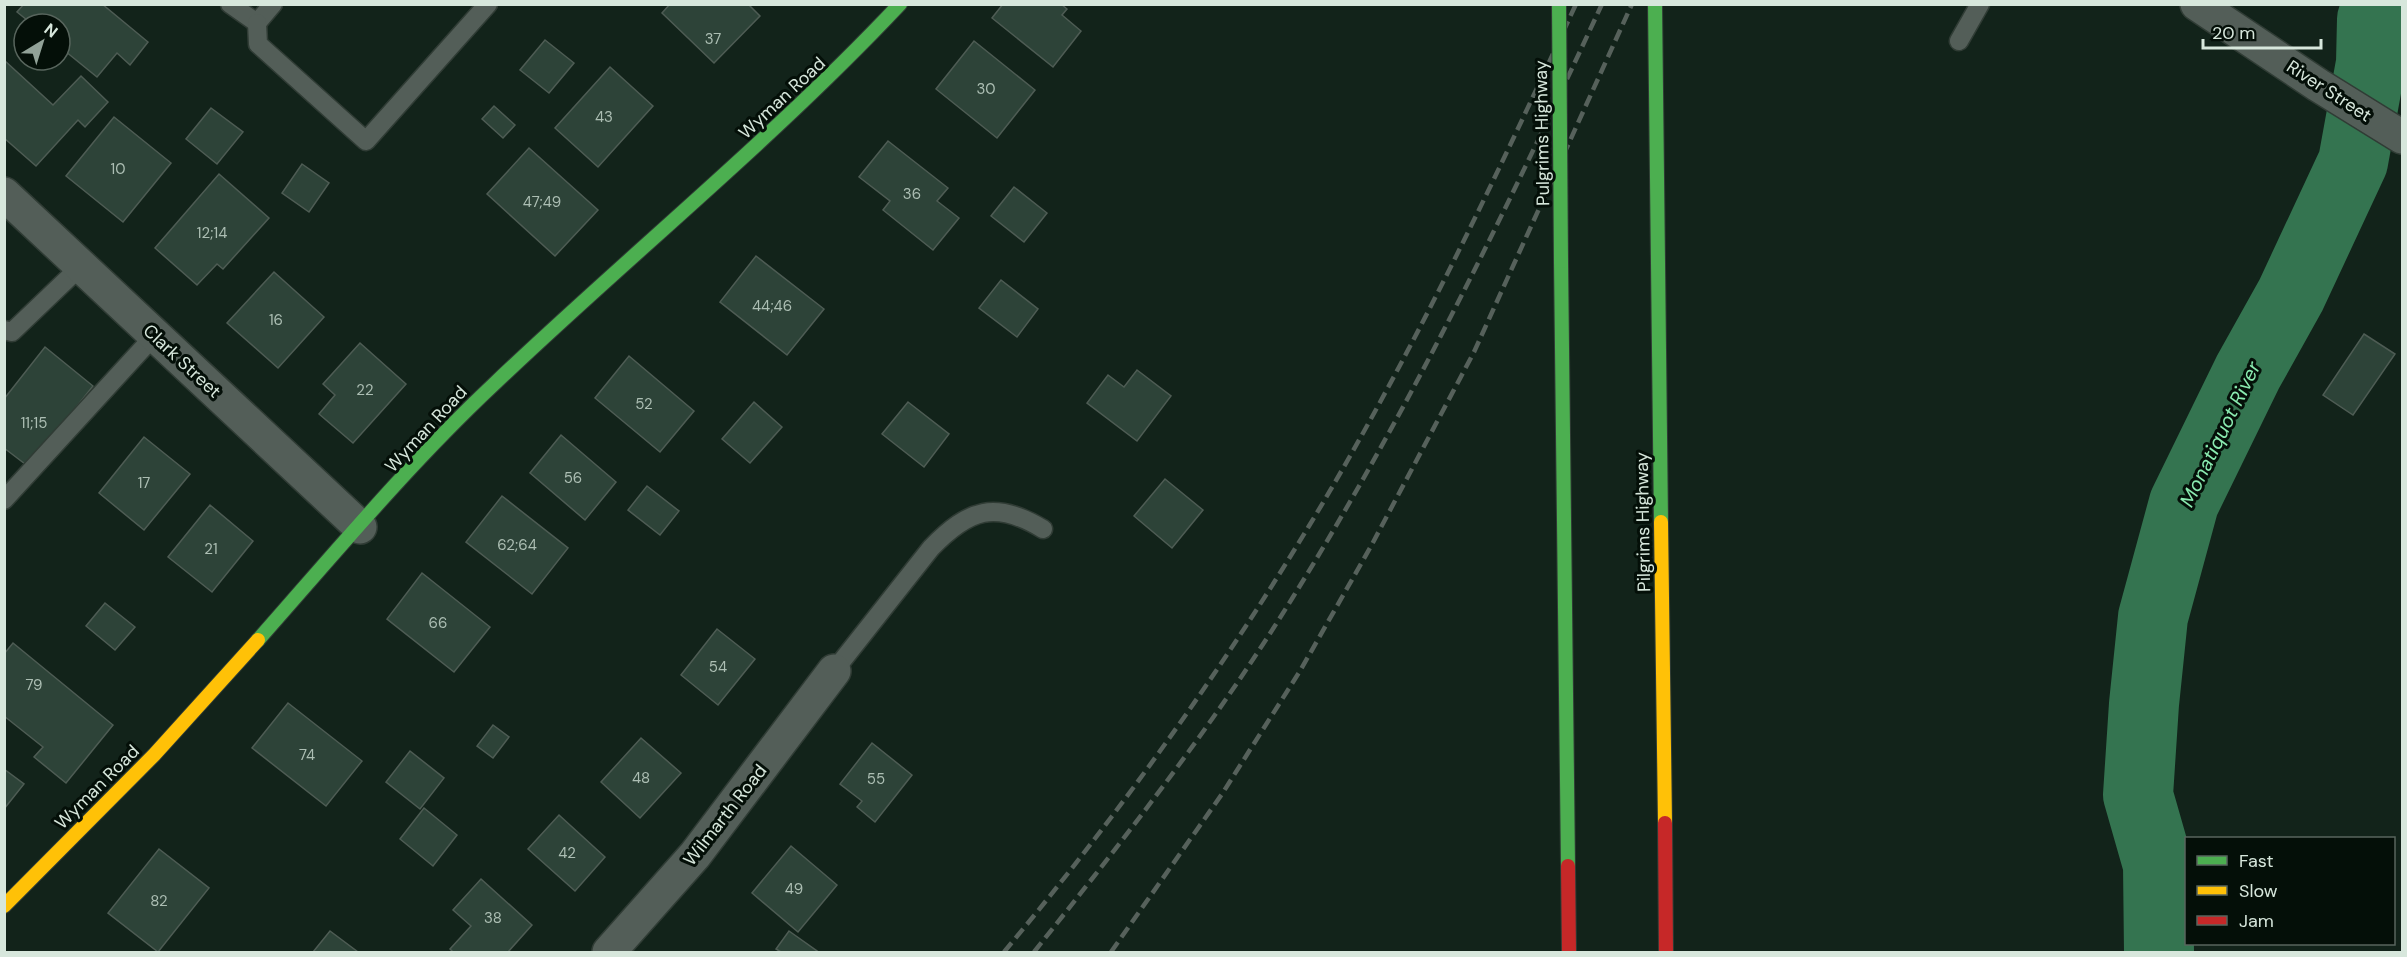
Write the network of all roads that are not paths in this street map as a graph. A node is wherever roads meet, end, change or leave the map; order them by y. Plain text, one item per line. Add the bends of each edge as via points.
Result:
1 (230, 4) edge
2 (273, 4) edge
3 (489, 4) edge
4 (900, 4) edge
5 (1559, 4) edge
6 (1655, 4) edge
7 (1980, 4) edge
8 (2197, 4) edge
9 (257, 23) junction
10 (1959, 41) dead end
11 (2402, 137) edge
12 (4, 194) edge
13 (81, 266) junction
14 (4, 330) edge
15 (155, 335) junction
16 (4, 500) edge
17 (360, 527) junction
18 (1043, 529) dead end
19 (834, 671) joint
20 (4, 906) edge
21 (609, 952) edge
22 (1569, 952) edge
23 (1666, 952) edge

1 - 9 lane
2 - 9 lane
3 - 9 lane via 366,141 258,44
4 - 17 main road, Wyman Road via 787,120 489,388
5 - 22 main road, Pulgrims Highway, bridge
6 - 23 main road, Pilgrims Highway
7 - 10 lane
8 - 11 street, River Street
12 - 13 street, Clark Street
13 - 14 lane via 12,332
13 - 15 street, Clark Street
15 - 16 lane
15 - 17 street, Clark Street
17 - 20 main road, Wyman Road via 175,733
18 - 19 lane via 1024,517 1002,511 964,519 931,548
19 - 21 street, Wilmarth Road via 695,855

